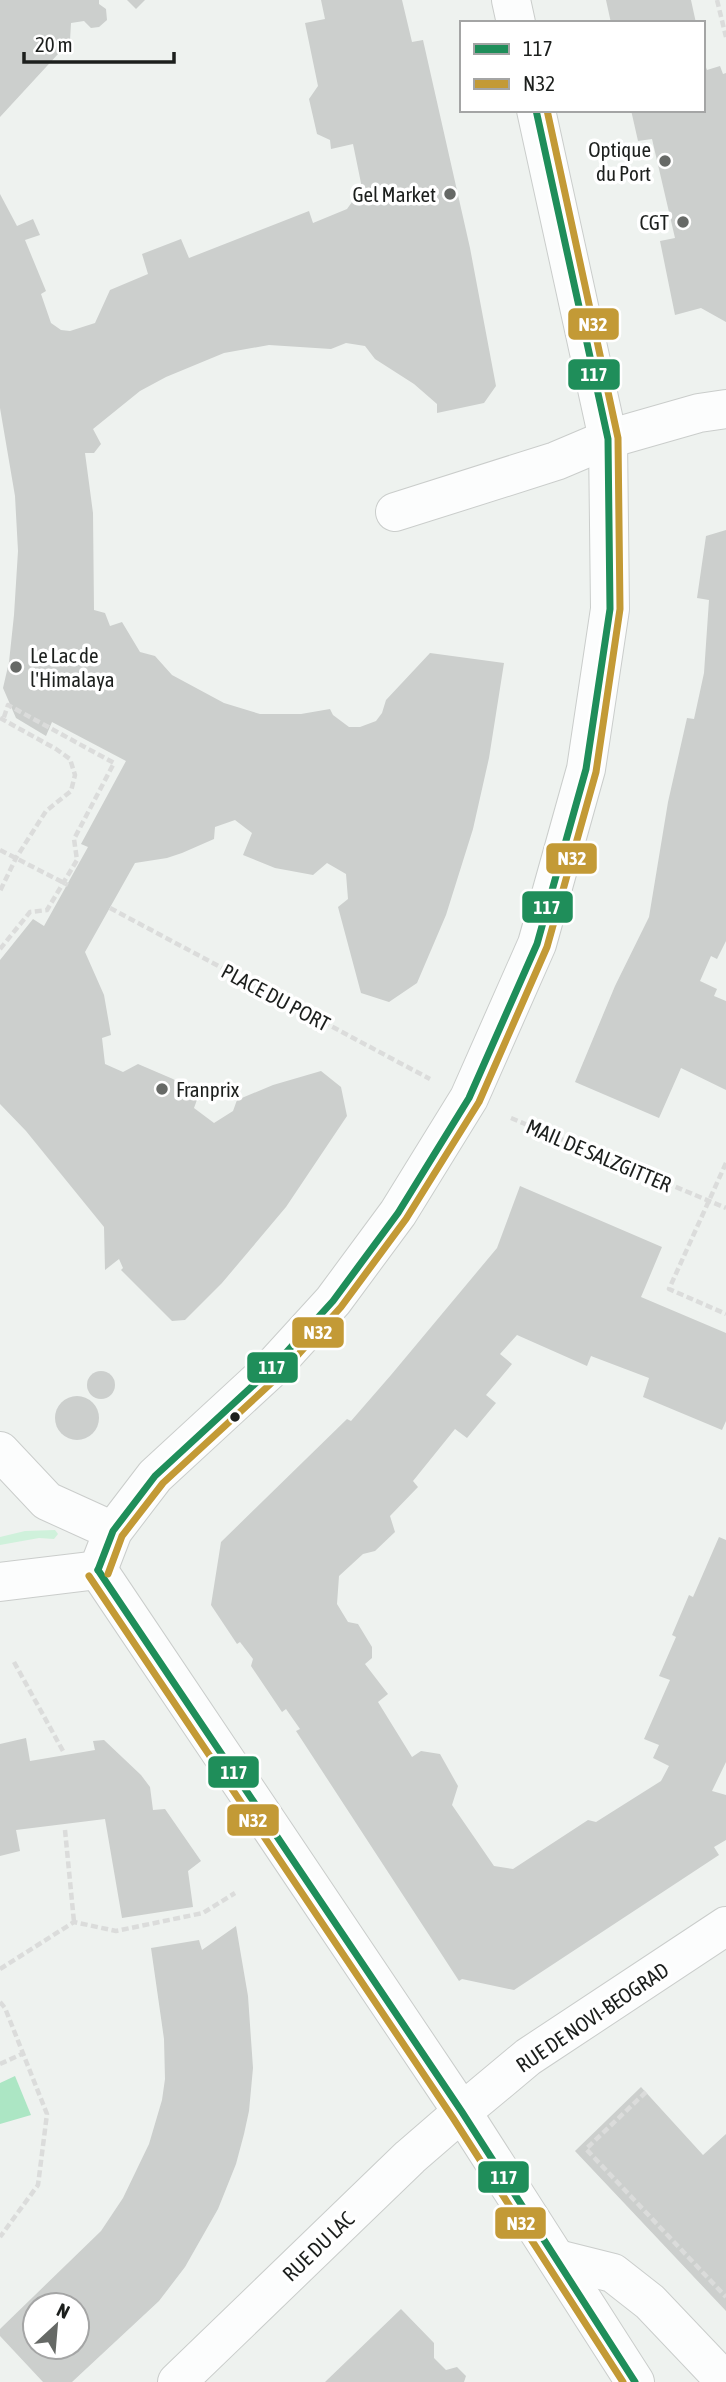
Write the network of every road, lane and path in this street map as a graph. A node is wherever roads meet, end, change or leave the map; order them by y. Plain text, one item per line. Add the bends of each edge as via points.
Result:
1 (511, 0) edge
2 (717, 0) edge
3 (516, 21) edge
4 (726, 37) edge
5 (536, 112) edge
6 (726, 410) edge
7 (608, 439) junction
8 (395, 512) dead end
9 (1, 719) edge
10 (0, 850) edge
11 (16, 858) junction
12 (62, 882) junction
13 (68, 885) dead end
14 (0, 891) edge
15 (110, 908) dead end
16 (0, 949) edge
17 (431, 1079) dead end
18 (503, 1114) dead end
19 (726, 1163) edge
20 (709, 1201) junction
21 (726, 1208) edge
22 (726, 1314) edge
23 (0, 1451) edge
24 (113, 1531) junction
25 (98, 1570) junction
26 (0, 1583) edge
27 (14, 1662) dead end
28 (64, 1751) dead end
29 (65, 1830) dead end
30 (235, 1893) dead end
31 (74, 1922) junction
32 (726, 1926) edge
33 (0, 1969) edge
34 (0, 2001) edge
35 (24, 2053) junction
36 (0, 2064) edge
37 (646, 2092) dead end
38 (462, 2112) junction
39 (0, 2237) edge
40 (557, 2259) junction
41 (726, 2297) edge
42 (177, 2382) edge
43 (635, 2382) edge
44 (726, 2382) edge

1 - 3 street
2 - 4 path
5 - 7 street
6 - 7 street via 699,413
7 - 8 street via 556,461
7 - 24 street via 610,609 586,769 537,944 469,1098 398,1213 333,1301 271,1369 155,1476
9 - 11 path via 56,749 70,760 75,775 71,791 46,811
9 - 12 path via 8,705 114,763 74,839 77,860
10 - 11 path
11 - 12 path
11 - 14 path
12 - 13 path
12 - 16 path via 47,910 30,912
15 - 17 path, PLACE DU PORT
18 - 20 path, MAIL DE SALZGITTER
19 - 20 path
20 - 21 path, MAIL DE SALZGITTER
20 - 22 path via 669,1289
23 - 24 street via 47,1501
24 - 25 street
25 - 26 street
25 - 38 street
27 - 28 path
29 - 31 path
30 - 31 path via 202,1913 116,1931
31 - 33 path
32 - 38 street, RUE DE NOVI-BEOGRAD via 528,2057
34 - 35 path
35 - 36 path
35 - 39 path via 47,2114 38,2185
37 - 41 path via 585,2146
38 - 40 street
38 - 42 street, RUE DU LAC
40 - 43 street
40 - 44 street via 613,2273 650,2302

